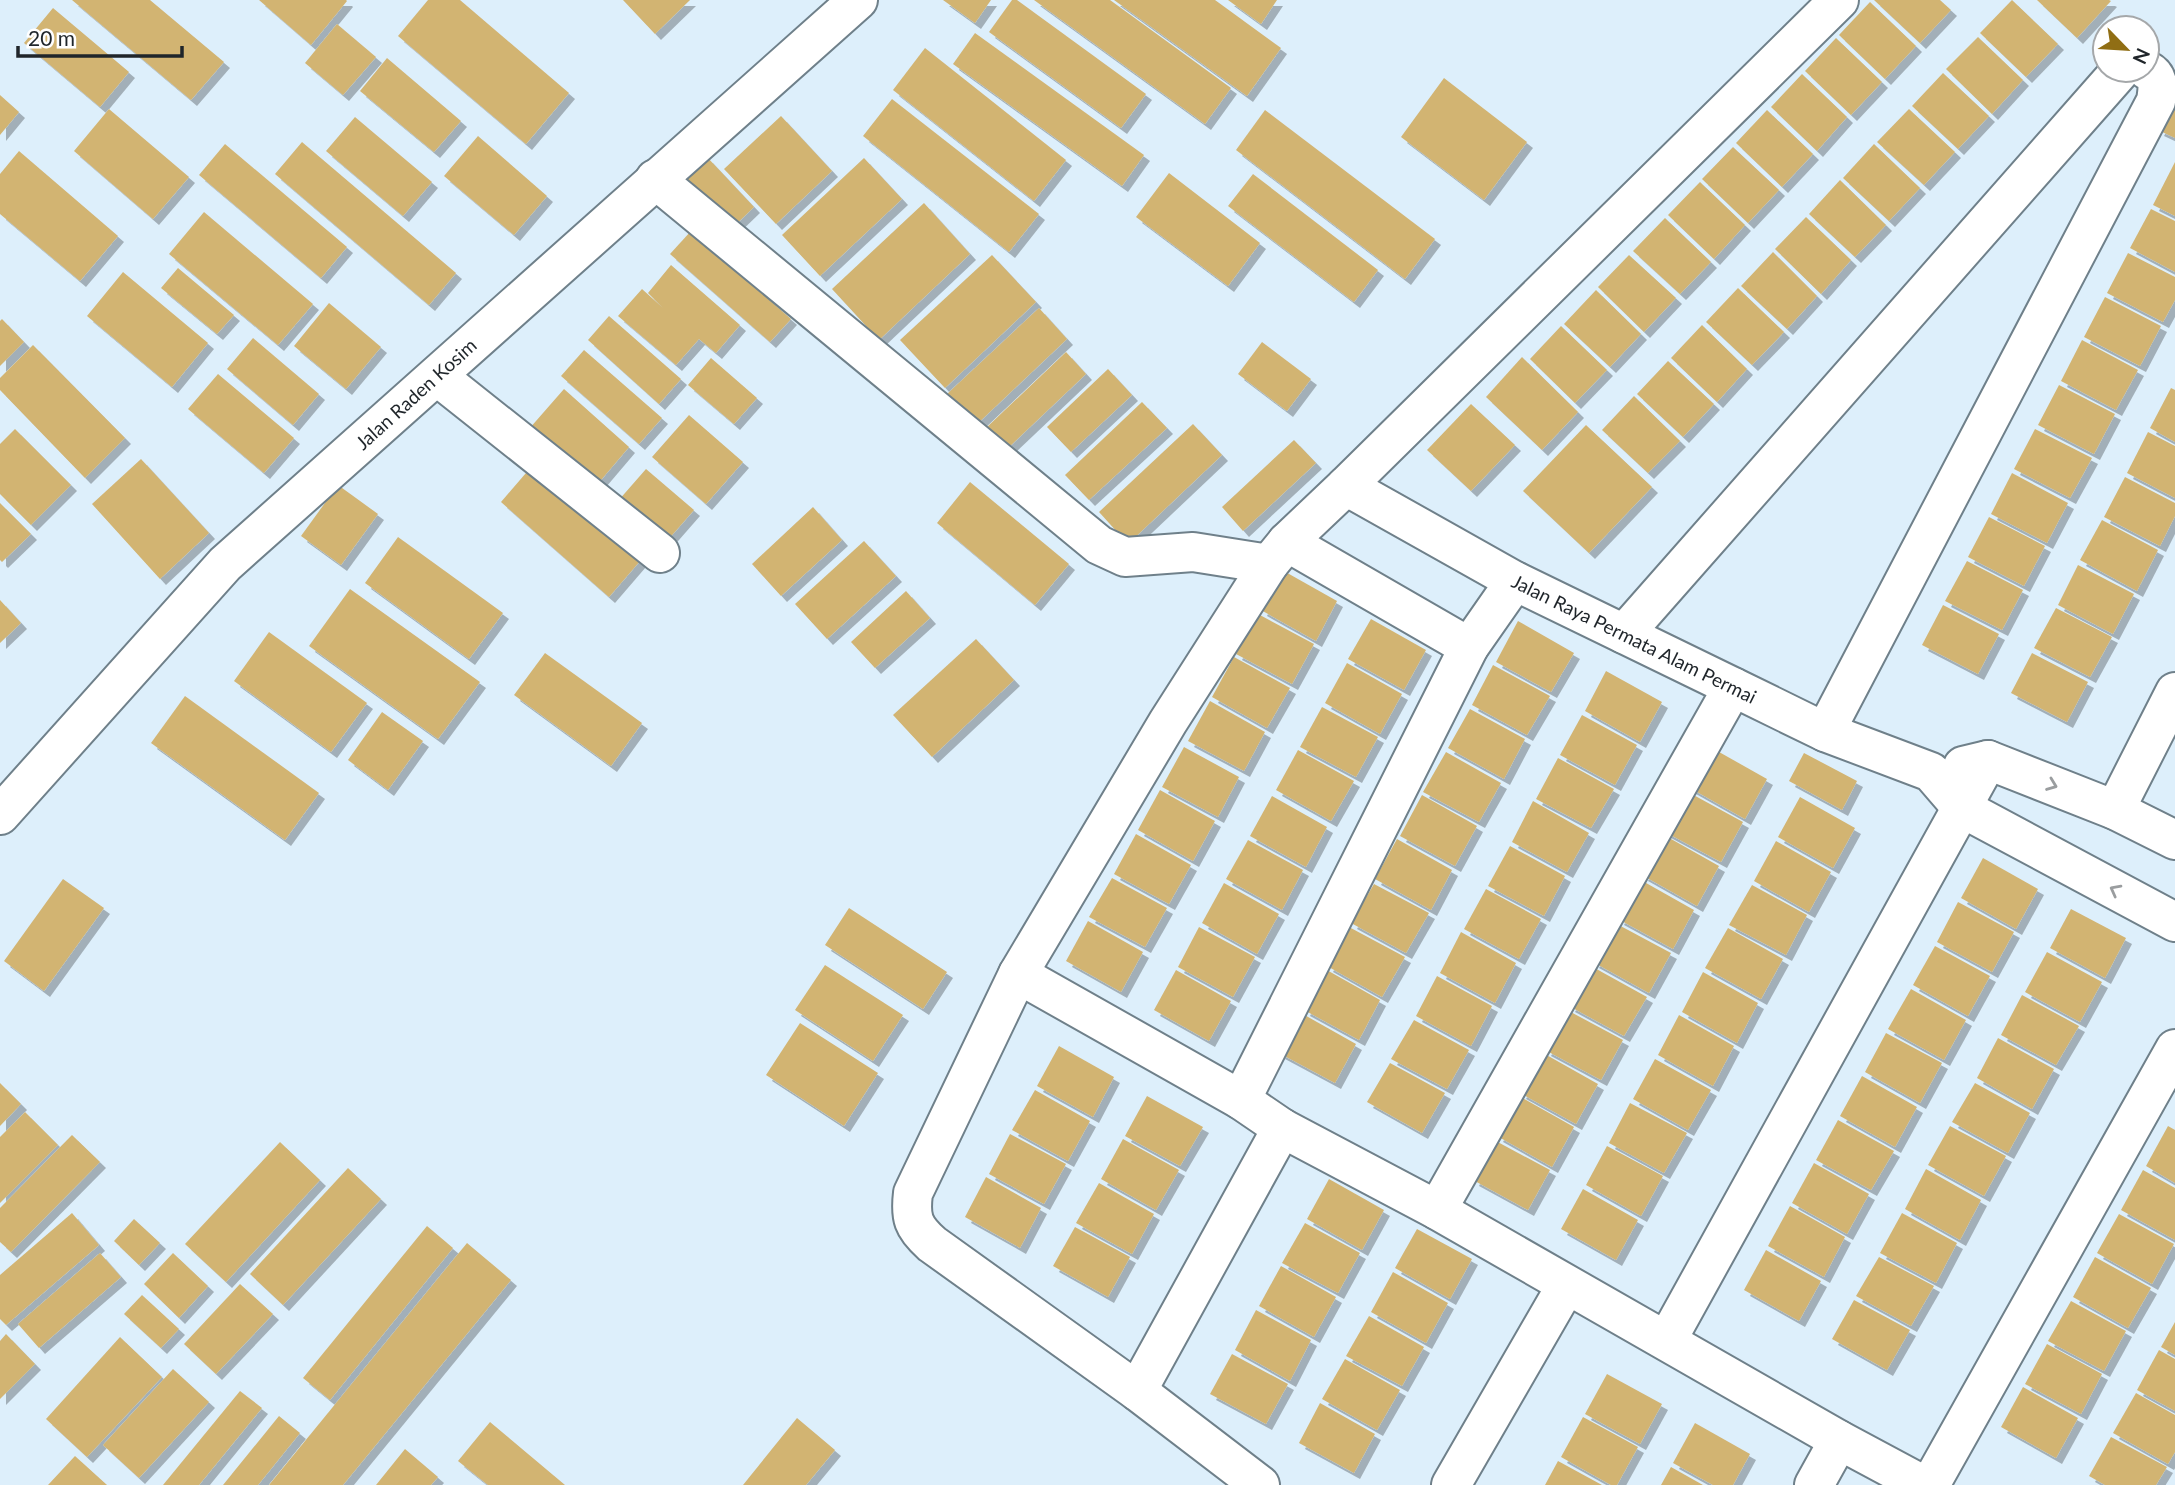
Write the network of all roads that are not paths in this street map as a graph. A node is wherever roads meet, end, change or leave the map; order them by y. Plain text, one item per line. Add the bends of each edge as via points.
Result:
1 (858, 0) edge
2 (1839, 0) edge
3 (2109, 84) edge
4 (2158, 84) edge
5 (655, 179) junction
6 (438, 376) junction
7 (1346, 486) junction
8 (660, 553) dead end
9 (1278, 553) junction
10 (1516, 581) junction
11 (1624, 634) junction
12 (1469, 647) junction
13 (1732, 687) junction
14 (2175, 692) edge
15 (1825, 732) junction
16 (1988, 760) junction
17 (1931, 772) junction
18 (1962, 808) junction
19 (2115, 810) junction
20 (0, 815) edge
21 (2175, 840) edge
22 (2175, 922) edge
23 (1018, 974) junction
24 (2175, 1049) edge
25 (1241, 1100) junction
26 (1282, 1128) junction
27 (1437, 1210) junction
28 (1566, 1286) junction
29 (1667, 1340) junction
30 (1137, 1391) junction
31 (1839, 1440) junction
32 (1260, 1485) edge
33 (1451, 1485) edge
34 (1814, 1485) edge
35 (1923, 1485) edge
36 (1930, 1485) edge

1 - 5 street, Jalan Raden Kosim
2 - 7 street
3 - 11 street
4 - 15 street via 2156,101
5 - 6 street, Jalan Raden Kosim
5 - 9 street via 1099,545 1125,556
6 - 8 street
6 - 20 street, Jalan Raden Kosim via 225,564
7 - 9 street
7 - 10 street, Jalan Raya Permata Alam Permai
9 - 12 street
9 - 23 street via 1168,722
10 - 11 street, Jalan Raya Permata Alam Permai
10 - 12 street
11 - 13 street, Jalan Raya Permata Alam Permai
12 - 25 street
13 - 15 street, Jalan Raya Permata Alam Permai
13 - 27 street
14 - 19 street
15 - 17 street, Jalan Raya Permata Alam Permai
16 - 17 street
16 - 18 street
16 -> 19 street
17 - 18 street, Jalan Raya Permata Alam Permai
22 -> 18 street, Jalan Raya Permata Alam Permai
18 - 29 street
19 - 21 street
23 - 25 street
23 - 30 street via 912,1193 914,1224 932,1244
24 - 36 street
25 - 26 street
26 - 27 street
26 - 30 street
27 - 28 street
28 - 29 street
28 - 33 street
29 - 31 street
30 - 32 street
31 - 34 street
31 - 35 street

